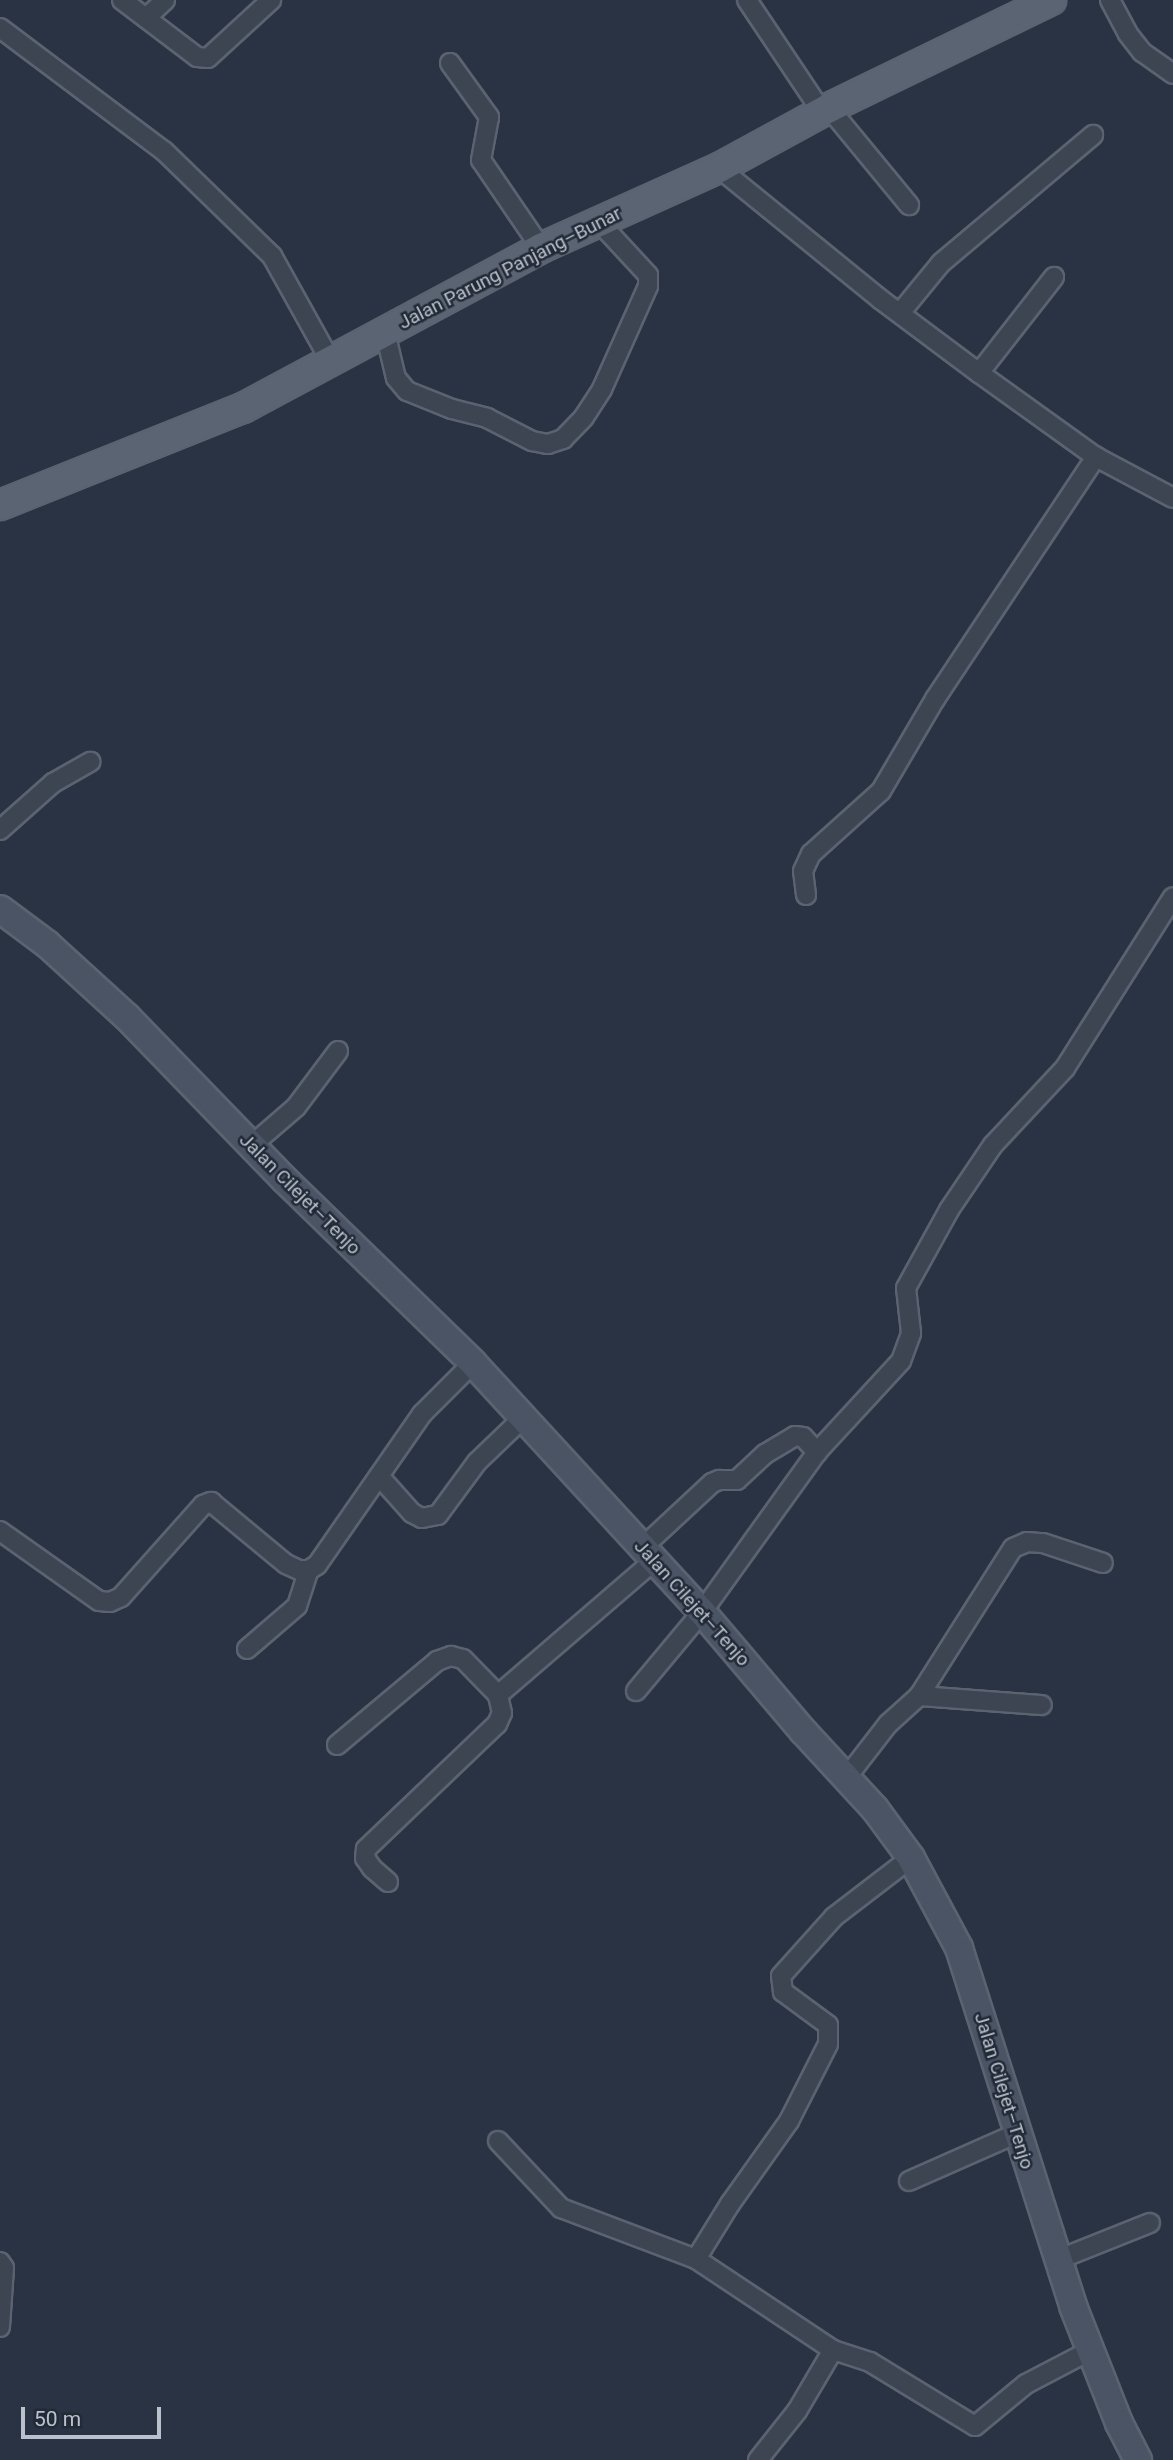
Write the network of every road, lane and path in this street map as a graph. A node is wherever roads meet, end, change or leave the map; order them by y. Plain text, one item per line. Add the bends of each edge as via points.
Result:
1 (122, 0) edge
2 (165, 0) edge
3 (271, 0) edge
4 (747, 0) edge
5 (1051, 0) edge
6 (1110, 0) edge
7 (146, 18) junction
8 (0, 28) edge
9 (450, 63) dead end
10 (1173, 74) edge
11 (826, 110) junction
12 (1093, 135) dead end
13 (719, 168) junction
14 (909, 205) dead end
15 (598, 221) junction
16 (541, 248) junction
17 (1054, 278) dead end
18 (900, 313) junction
19 (385, 332) junction
20 (330, 360) junction
21 (979, 373) junction
22 (1096, 457) junction
23 (1173, 498) edge
24 (0, 505) edge
25 (90, 762) dead end
26 (0, 830) edge
27 (806, 895) dead end
28 (1173, 897) edge
29 (0, 909) edge
30 (338, 1051) dead end
31 (252, 1145) junction
32 (473, 1363) junction
33 (524, 1417) junction
34 (817, 1452) junction
35 (379, 1476) junction
36 (0, 1531) edge
37 (648, 1555) junction
38 (1103, 1563) dead end
39 (309, 1570) junction
40 (702, 1612) junction
41 (247, 1649) dead end
42 (636, 1691) dead end
43 (498, 1695) junction
44 (919, 1696) junction
45 (1042, 1705) dead end
46 (337, 1745) dead end
47 (847, 1777) junction
48 (911, 1858) junction
49 (388, 1882) dead end
50 (1017, 2133) junction
51 (498, 2141) dead end
52 (909, 2181) dead end
53 (1150, 2223) dead end
54 (696, 2259) junction
55 (1057, 2260) junction
56 (0, 2262) edge
57 (0, 2327) edge
58 (834, 2350) junction
59 (1089, 2351) junction
60 (758, 2460) edge
61 (1138, 2460) edge

1 - 7 street
2 - 7 street
3 - 7 street via 208,58 197,57
4 - 11 street
5 - 11 main road, Jalan Parung Panjang–Bunar
6 - 10 street via 1142,52
8 - 20 street via 164,151 272,256
9 - 16 street via 489,117 481,160
11 - 13 main road, Jalan Parung Panjang–Bunar
11 - 14 street
12 - 18 street via 941,262
13 - 15 main road, Jalan Parung Panjang–Bunar
13 - 18 street
15 - 16 main road, Jalan Parung Panjang–Bunar
15 - 19 street via 648,275 648,286 602,389 563,439 548,444 531,441 487,418 407,391 396,378
16 - 19 main road, Jalan Parung Panjang–Bunar
17 - 21 street
18 - 21 street
19 - 20 main road, Jalan Parung Panjang–Bunar
20 - 24 main road, Jalan Parung Panjang–Bunar via 243,408
21 - 22 street
22 - 23 street
22 - 27 street via 935,699 881,791 811,854 803,871
25 - 26 street via 53,783
28 - 34 street via 1065,1068 993,1145 949,1210 906,1288 911,1333 901,1361
29 - 31 main road, Jalan Cilejet–Tenjo via 47,944 127,1017
30 - 31 street via 296,1107
31 - 32 main road, Jalan Cilejet–Tenjo
32 - 33 main road, Jalan Cilejet–Tenjo
32 - 35 street via 422,1414
33 - 35 street via 477,1462 438,1515 422,1518 412,1513
33 - 37 main road, Jalan Cilejet–Tenjo
34 - 37 street via 803,1437 794,1436 737,1480 712,1483
34 - 40 street
35 - 39 street
36 - 39 street via 99,1601 121,1597 203,1505 211,1502 286,1564
37 - 40 main road, Jalan Cilejet–Tenjo
37 - 43 street
38 - 44 street via 1043,1543 1027,1542 1013,1548
39 - 41 street via 297,1606
40 - 42 street
40 - 47 main road, Jalan Cilejet–Tenjo
43 - 46 street via 463,1659 451,1656 437,1661
43 - 49 street via 502,1713 497,1724 366,1849 365,1858
44 - 45 street
44 - 47 street via 888,1724
47 - 48 main road, Jalan Cilejet–Tenjo
48 - 50 main road, Jalan Cilejet–Tenjo via 959,1948
48 - 54 street via 834,1917 781,1976 783,1992 828,2025 828,2044 789,2122
50 - 52 street
50 - 55 main road, Jalan Cilejet–Tenjo
51 - 54 street via 561,2208
53 - 55 street
54 - 58 street
55 - 59 main road, Jalan Cilejet–Tenjo
56 - 57 street via 4,2268
58 - 59 street via 870,2362 975,2426 1026,2384
58 - 60 street via 804,2401
59 - 61 main road, Jalan Cilejet–Tenjo

